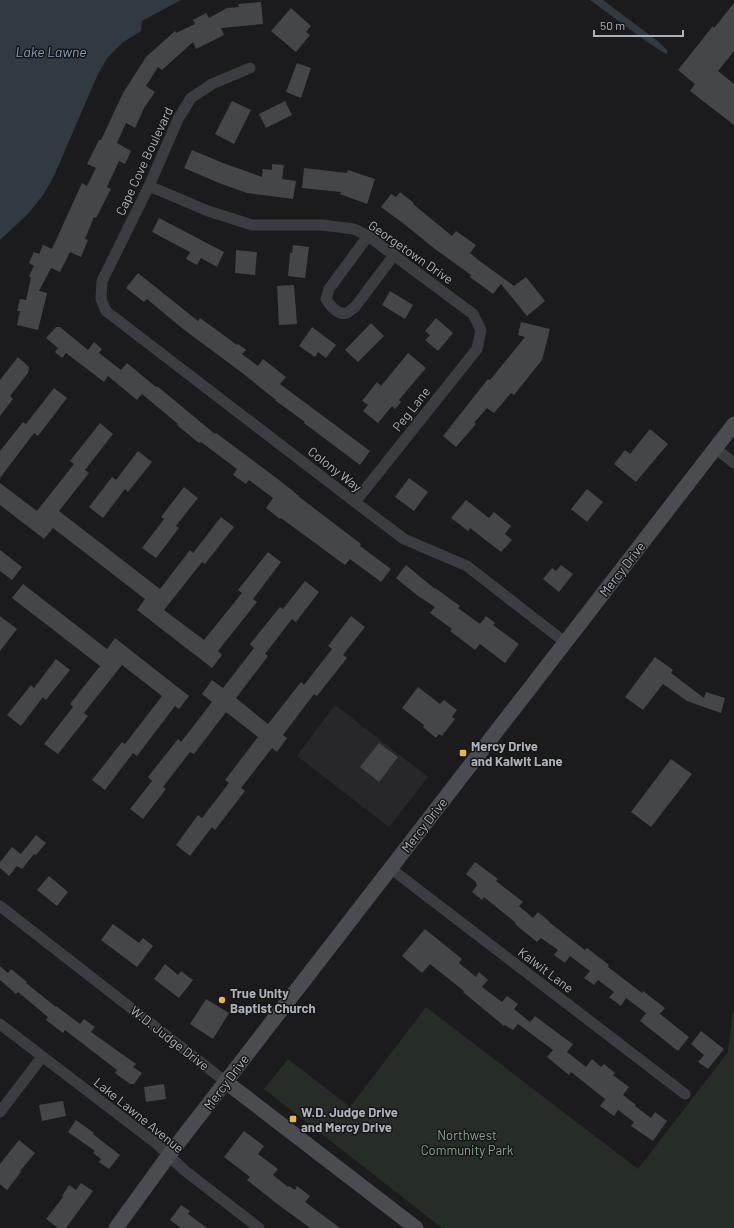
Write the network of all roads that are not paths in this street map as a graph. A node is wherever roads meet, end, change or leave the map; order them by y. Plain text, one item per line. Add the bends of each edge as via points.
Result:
1 (250, 68) dead end
2 (149, 186) junction
3 (368, 236) junction
4 (394, 255) junction
5 (101, 299) joint
6 (481, 330) joint
7 (734, 424) edge
8 (715, 448) junction
9 (734, 463) edge
10 (355, 502) junction
11 (566, 643) junction
12 (390, 868) junction
13 (0, 906) edge
14 (0, 1024) edge
15 (42, 1057) junction
16 (226, 1082) junction
17 (686, 1094) dead end
18 (0, 1112) edge
19 (169, 1155) junction
20 (116, 1228) edge
21 (259, 1228) edge
22 (416, 1228) edge

1 - 2 street, Cape Cove Boulevard via 212,84 191,98 178,119
2 - 3 street, Georgetown Drive via 208,212 252,225 322,225 354,229
2 - 5 street, Cape Cove Boulevard via 102,281
3 - 4 street, Georgetown Drive
3 - 4 street via 329,289 326,299 340,313 347,313 355,307
4 - 6 street, Georgetown Drive via 473,314
5 - 10 street, Colony Way via 106,311
6 - 10 street, Peg Lane via 477,349
7 - 8 street, Mercy Drive
8 - 9 street
8 - 11 street, Mercy Drive
10 - 11 street, Colony Way via 404,539 467,566
11 - 12 street, Mercy Drive
12 - 16 street, Mercy Drive
12 - 17 street, Kalwit Lane
13 - 16 street, W.D. Judge Drive
14 - 15 street, Lake Lawne Avenue
15 - 18 street
15 - 19 street, Lake Lawne Avenue
16 - 19 street, Mercy Drive
16 - 22 street, W.D. Judge Drive
19 - 20 street, Mercy Drive
19 - 21 street, Lake Lawne Avenue via 184,1170

